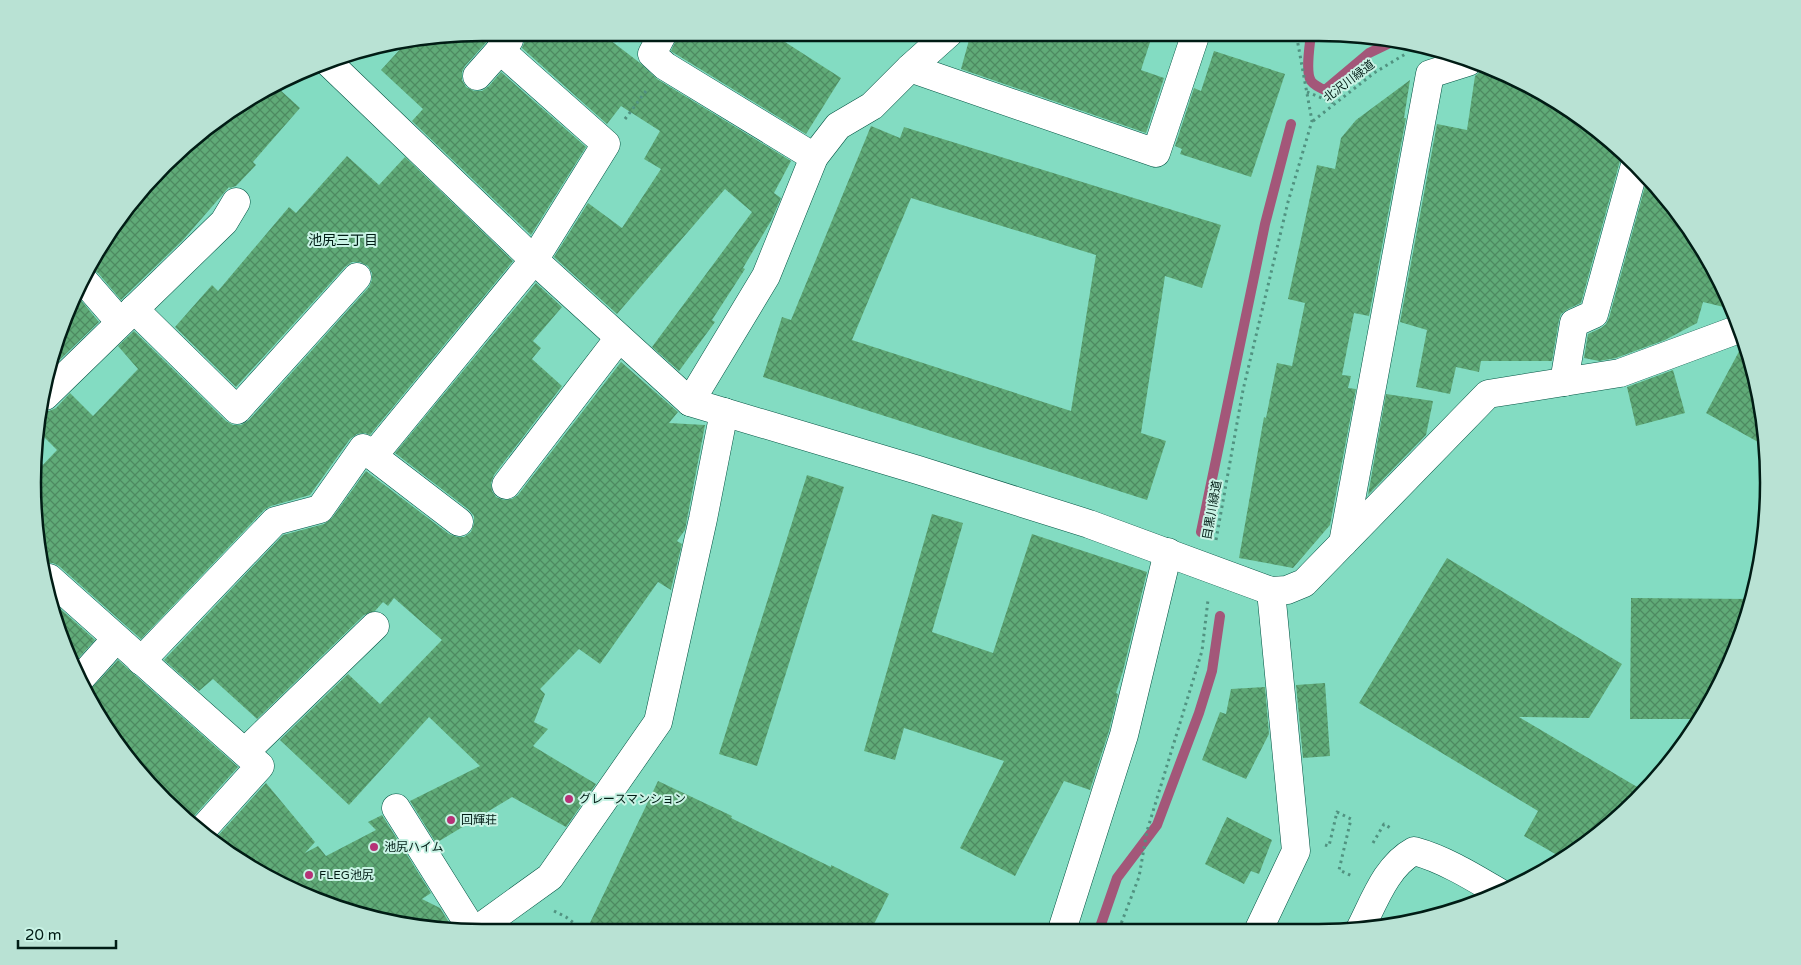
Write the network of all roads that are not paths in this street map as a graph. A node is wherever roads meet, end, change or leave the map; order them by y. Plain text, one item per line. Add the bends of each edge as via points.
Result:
1 (501, 41) edge
2 (659, 41) edge
3 (940, 41) edge
4 (1193, 41) edge
5 (1459, 65) edge
6 (334, 68) edge
7 (910, 68) junction
8 (477, 76) dead end
9 (814, 157) junction
10 (1633, 172) edge
11 (236, 202) dead end
12 (534, 260) junction
13 (357, 277) dead end
14 (89, 284) edge
15 (127, 316) junction
16 (1732, 331) edge
17 (619, 338) junction
18 (1564, 382) junction
19 (51, 390) edge
20 (690, 402) junction
21 (724, 412) junction
22 (373, 456) junction
23 (506, 486) dead end
24 (459, 522) dead end
25 (1344, 543) junction
26 (1168, 552) junction
27 (53, 581) edge
28 (1271, 591) junction
29 (375, 626) dead end
30 (116, 639) junction
31 (141, 661) junction
32 (85, 674) edge
33 (252, 759) junction
34 (396, 808) dead end
35 (206, 826) edge
36 (1492, 888) edge
37 (1365, 921) edge
38 (469, 924) edge
39 (485, 924) edge
40 (1064, 924) edge
41 (1261, 924) edge

1 - 8 street
1 - 12 street via 606,144
2 - 9 street via 652,54 665,66
3 - 7 street
4 - 7 street via 1156,152
5 - 25 street via 1430,74
6 - 12 street
7 - 9 street via 872,106 838,126
9 - 20 street via 766,276
10 - 18 street via 1594,314 1574,323
11 - 15 street via 224,222
12 - 17 street
12 - 22 street
13 - 15 street via 237,410
14 - 15 street
15 - 19 street
16 - 18 street via 1620,373
17 - 20 street
17 - 23 street
18 - 25 street via 1488,394
20 - 21 street
21 - 26 street via 1079,521
21 - 39 street via 658,722 550,877
22 - 24 street
22 - 31 street via 363,448 320,508 275,521
25 - 28 street via 1304,583 1287,590
26 - 28 street
26 - 40 street via 1124,735
27 - 30 street
28 - 41 street via 1296,851
29 - 33 street
30 - 31 street
30 - 32 street
31 - 33 street
33 - 35 street
34 - 38 street
36 - 37 street via 1428,855 1404,858

